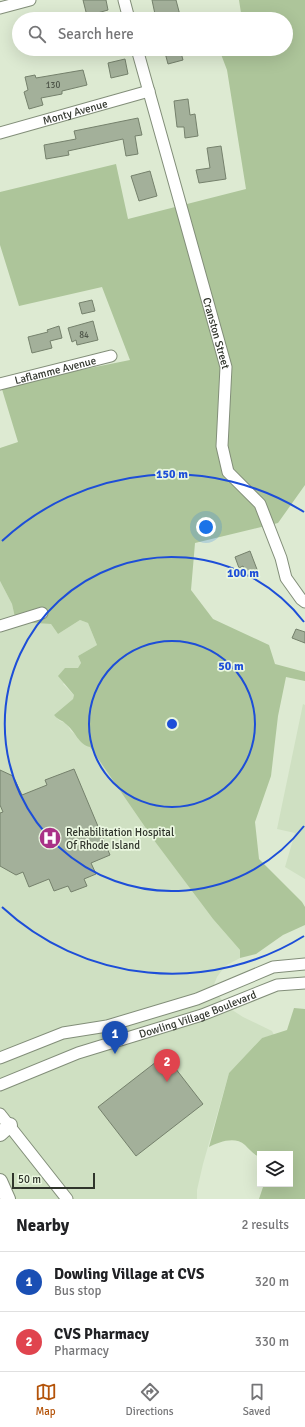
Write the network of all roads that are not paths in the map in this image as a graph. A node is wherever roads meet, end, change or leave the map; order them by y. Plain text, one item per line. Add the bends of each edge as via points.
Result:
1 (30, 0) edge
2 (124, 0) edge
3 (0, 8) edge
4 (127, 12) edge
5 (139, 56) edge
6 (149, 91) junction
7 (0, 133) edge
8 (111, 356) dead end
9 (0, 384) edge
10 (305, 602) edge
11 (42, 612) dead end
12 (0, 626) edge
13 (305, 964) edge
14 (305, 983) edge
15 (0, 1058) edge
16 (0, 1085) edge
17 (0, 1114) edge
18 (5, 1129) edge
19 (0, 1181) edge
20 (8, 1199) edge
21 (67, 1199) edge

1 - 3 street
2 - 4 street
5 - 6 street, Cranston Street
6 - 7 street, Monty Avenue
6 - 10 street, Cranston Street via 226,367 222,446 228,472 260,504 286,578
8 - 9 street, Laflamme Avenue
11 - 12 street
13 - 15 street, Dowling Village Boulevard via 273,966 197,999 107,1026 63,1034
14 - 16 street, Dowling Village Boulevard via 277,984 202,1015 78,1053
17 - 18 street
18 - 21 street
19 - 20 main road

